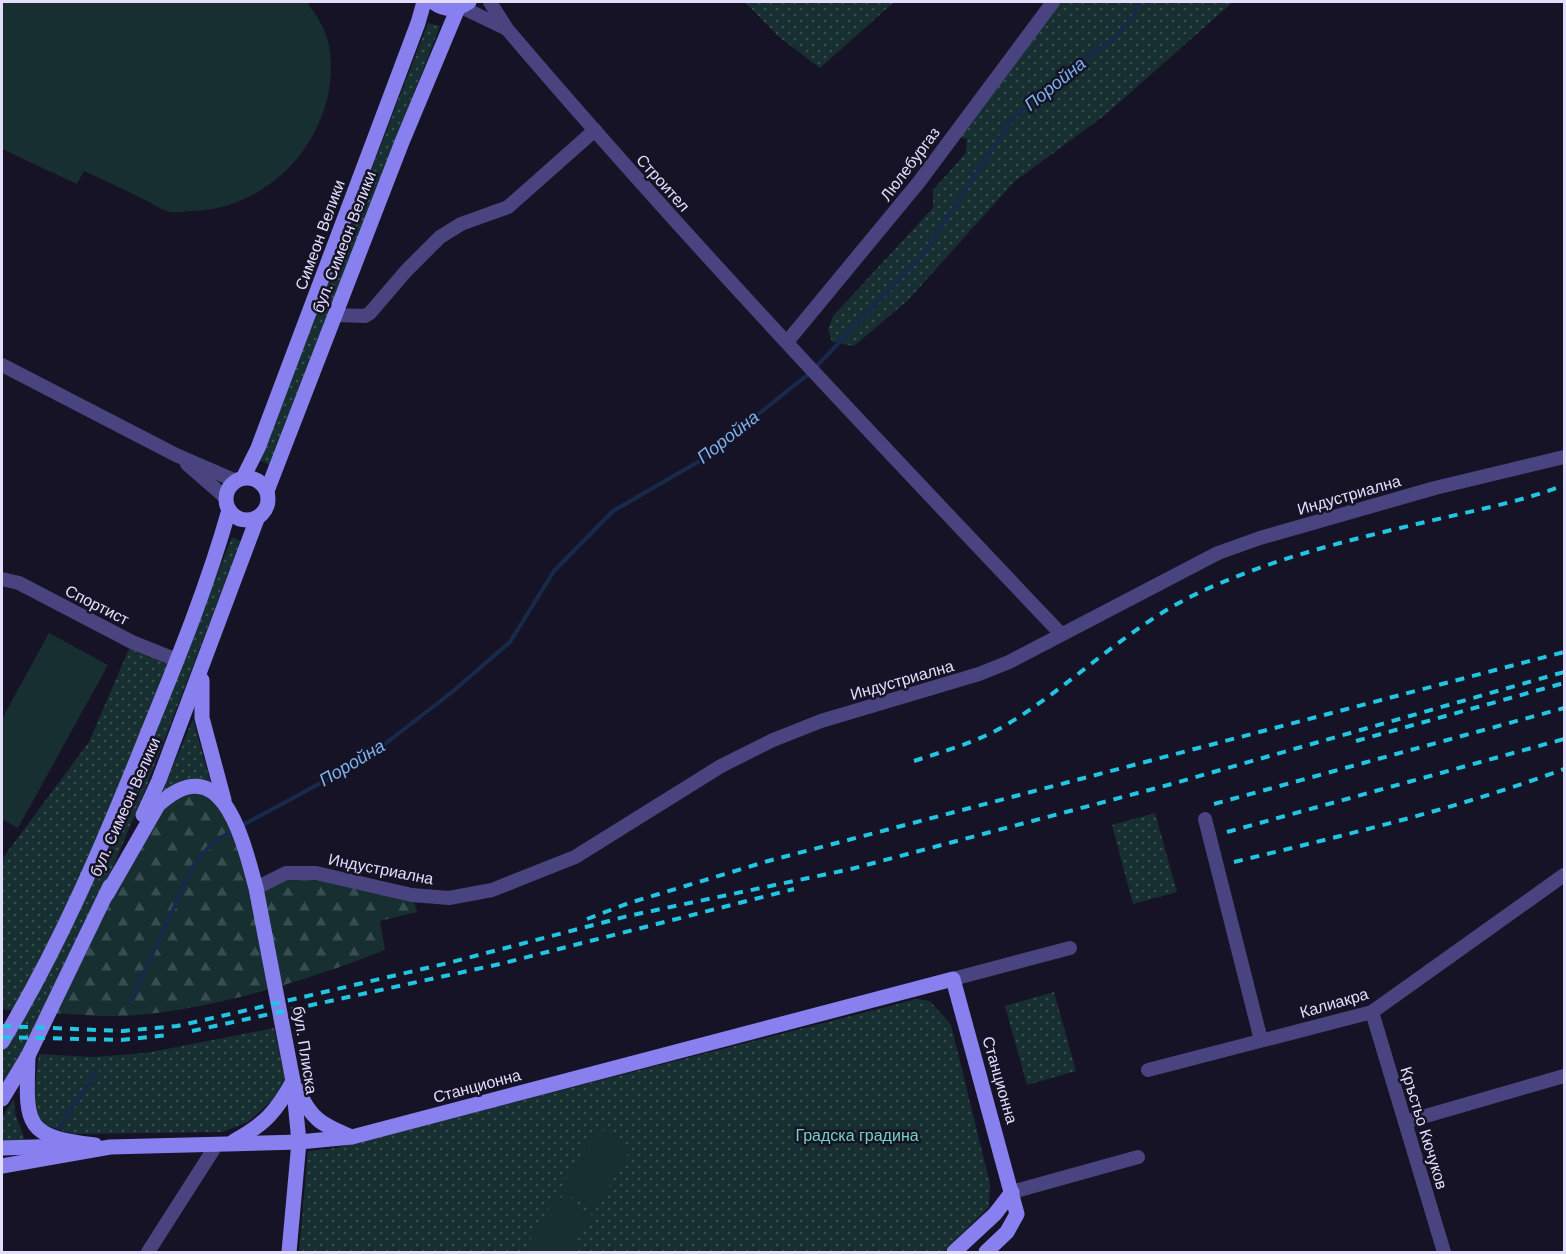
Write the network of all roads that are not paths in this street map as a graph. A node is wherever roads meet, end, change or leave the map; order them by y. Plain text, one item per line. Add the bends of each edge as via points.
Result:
1 (424, 2) edge
2 (433, 2) edge
3 (489, 2) edge
4 (1053, 2) edge
5 (463, 5) edge
6 (507, 28) junction
7 (595, 130) junction
8 (335, 315) junction
9 (787, 342) junction
10 (2, 365) edge
11 (176, 455) junction
12 (1564, 457) edge
13 (240, 479) junction
14 (267, 491) junction
15 (228, 504) junction
16 (257, 519) junction
17 (2, 579) edge
18 (1061, 634) junction
19 (177, 660) junction
20 (203, 663) junction
21 (226, 806) junction
22 (1205, 819) dead end
23 (1564, 875) edge
24 (256, 888) junction
25 (107, 894) junction
26 (1070, 948) dead end
27 (953, 978) junction
28 (1372, 1012) junction
29 (1261, 1040) junction
30 (2, 1042) edge
31 (28, 1056) junction
32 (1148, 1071) dead end
33 (1564, 1076) edge
34 (293, 1081) junction
35 (2, 1099) edge
36 (1405, 1122) junction
37 (352, 1137) junction
38 (299, 1142) junction
39 (223, 1144) junction
40 (110, 1147) junction
41 (2, 1148) edge
42 (1138, 1157) dead end
43 (4, 1168) edge
44 (1012, 1192) junction
45 (148, 1252) edge
46 (289, 1252) edge
47 (954, 1252) edge
48 (986, 1252) edge
49 (1444, 1252) edge

1 - 13 main road, Симеон Велики via 317,296 258,448
2 - 5 main road via 448,9
3 - 6 street, Строител
4 - 9 street, Люлебургаз via 919,182
5 - 6 street
5 - 8 main road, бул. Симеон Велики via 402,142
6 - 7 street, Строител
7 - 8 street via 508,207 461,224 440,237 370,314
7 - 9 street, Строител
8 - 14 main road, бул. Симеон Велики
9 - 18 street, Строител
10 - 11 street
11 - 13 street
11 - 15 street
12 - 18 street, Индустриална via 1435,488 1260,538 1218,553
13 - 14 main road via 260,482
13 - 15 main road via 231,486
14 - 16 main road via 266,510
15 - 16 main road via 244,520
15 - 19 main road, бул. Симеон Велики
16 - 20 main road, бул. Симеон Велики
17 - 19 street, Спортист via 19,583 132,642
18 - 24 street, Индустриална via 979,674 821,721 773,740 721,766 575,857 492,890 449,897 412,895 316,873 286,873
19 - 30 main road, бул. Симеон Велики via 61,934
20 - 21 main road via 202,718
20 - 25 main road, бул. Симеон Велики via 159,780
21 - 24 main road, бул. Плиска
21 - 25 main road via 209,787 196,784 169,795 158,805
22 - 29 street
23 - 28 street, Калиакра
24 - 34 main road, бул. Плиска
25 - 31 main road, бул. Симеон Велики
26 - 27 street, Станционна
27 - 37 main road, Станционна
27 - 44 main road, Станционна
28 - 29 street, Калиакра
28 - 36 street, Кръстьо Кючуков
29 - 32 street, Калиакра
31 - 35 main road, бул. Симеон Велики
31 - 40 main road via 28,1112 34,1124 58,1141
33 - 36 street
34 - 37 main road via 306,1109 321,1125
34 - 38 main road, бул. Плиска
34 - 39 main road via 269,1118
36 - 49 street, Кръстьо Кючуков
37 - 38 main road, Станционна
38 - 39 main road, Станционна
38 - 46 main road, бул. Плиска
39 - 40 main road, Станционна
39 - 45 street
40 - 41 main road
40 - 43 main road, Станционна
42 - 44 street
44 - 47 main road via 995,1214
44 - 48 main road, Станционна via 1017,1214 1014,1223

